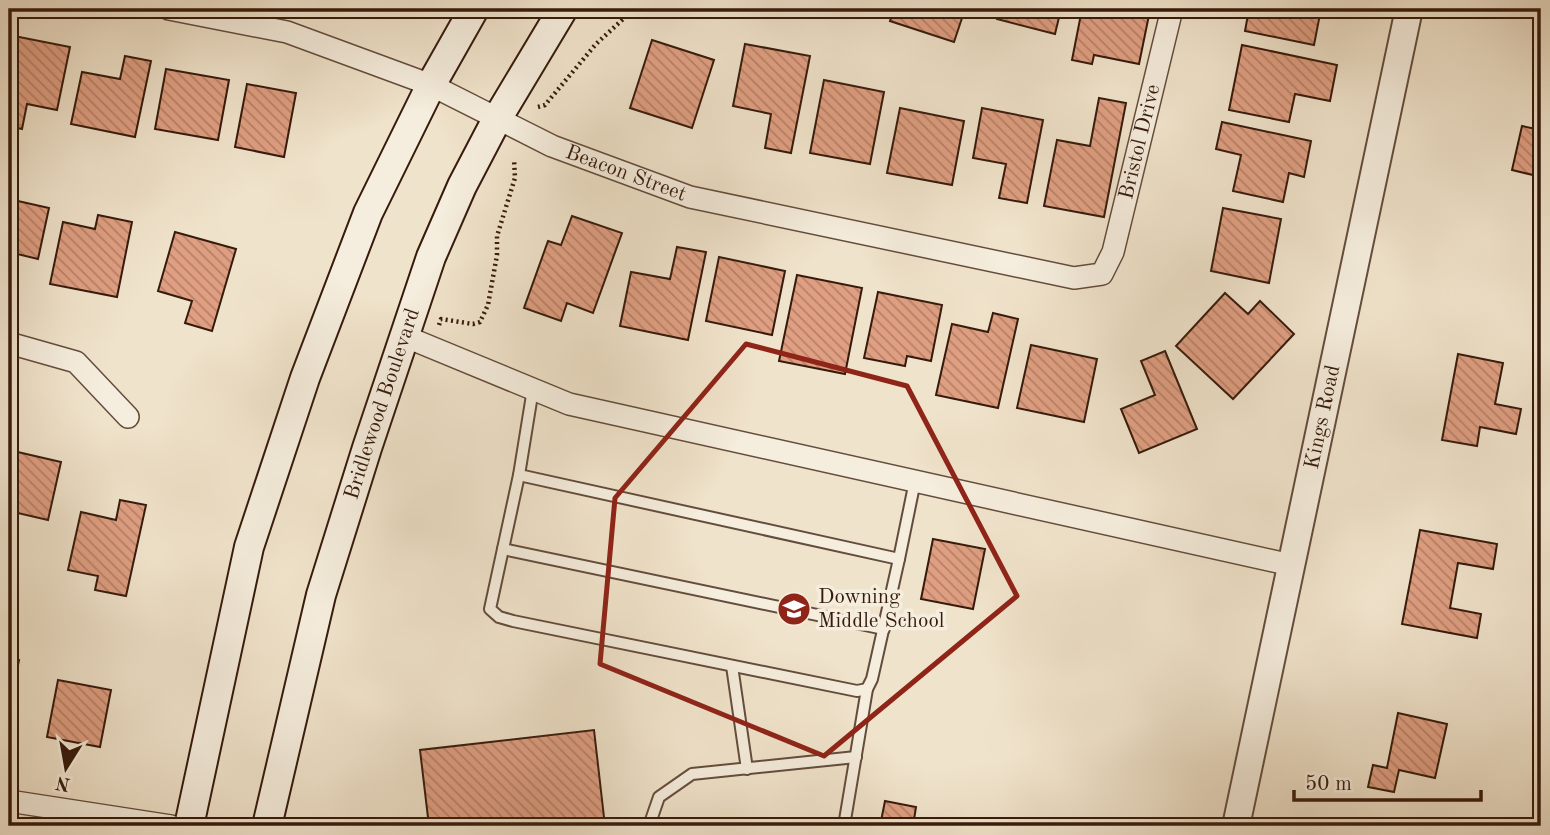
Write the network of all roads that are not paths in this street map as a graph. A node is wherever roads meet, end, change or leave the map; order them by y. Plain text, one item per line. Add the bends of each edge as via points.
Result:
1 (169, 9) edge
2 (474, 9) edge
3 (563, 9) edge
4 (1172, 9) edge
5 (1409, 9) edge
6 (431, 85) junction
7 (497, 119) junction
8 (1102, 274) joint
9 (404, 336) junction
10 (9, 343) edge
11 (533, 388) junction
12 (128, 417) dead end
13 (519, 475) junction
14 (915, 481) junction
15 (503, 549) junction
16 (899, 559) junction
17 (1291, 565) junction
18 (884, 629) junction
19 (732, 666) junction
20 (867, 689) junction
21 (856, 757) junction
22 (747, 768) junction
23 (9, 801) edge
24 (171, 826) edge
25 (189, 826) edge
26 (267, 826) edge
27 (649, 826) edge
28 (844, 826) edge
29 (1236, 826) edge

1 - 6 street, Beacon Street via 287,32
2 - 6 main road
3 - 7 main road, Bridlewood Boulevard
4 - 8 street, Bristol Drive via 1113,252
5 - 17 street, Kings Road
6 - 7 street, Beacon Street
6 - 25 main road via 368,213 305,378 249,547
7 - 8 street, Beacon Street via 552,146 690,197 1074,278
7 - 9 main road, Bridlewood Boulevard via 430,257
9 - 11 street
9 - 26 main road, Bridlewood Boulevard via 321,595
10 - 12 street via 76,362
11 - 13 lane
11 - 14 street via 569,404
13 - 15 lane
13 - 16 lane
14 - 16 lane
14 - 17 street
15 - 18 lane
15 - 19 lane via 491,609 499,617
16 - 18 lane
17 - 29 street, Kings Road
18 - 20 lane
19 - 20 lane via 857,691
19 - 22 lane
20 - 21 lane
21 - 22 lane
21 - 28 lane
22 - 27 lane via 692,774 659,797
23 - 24 street

